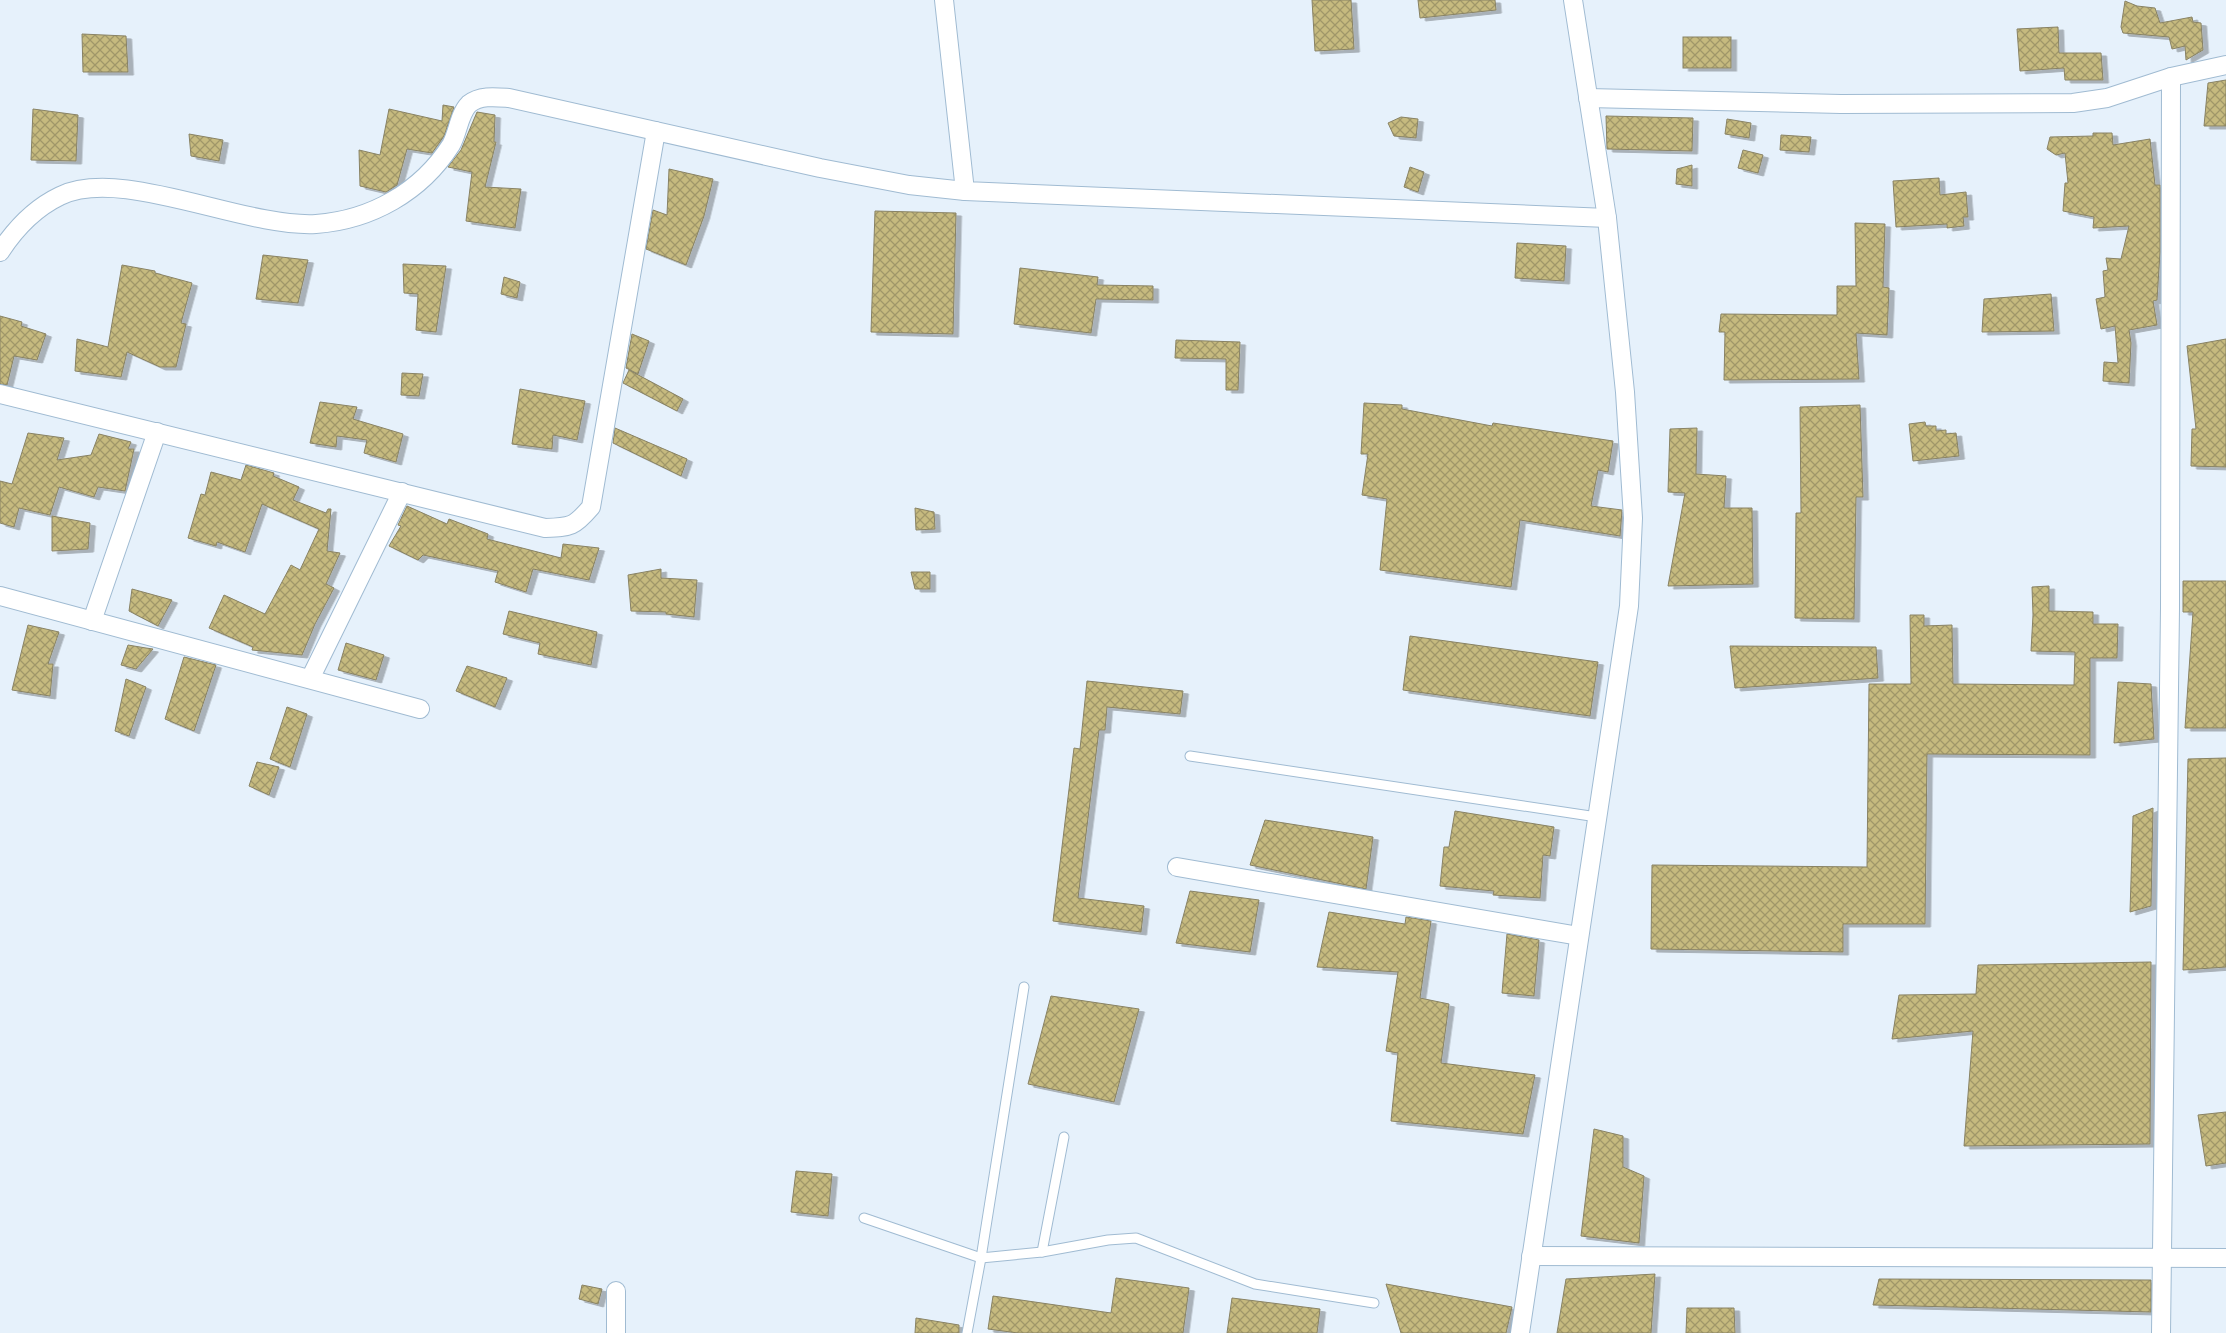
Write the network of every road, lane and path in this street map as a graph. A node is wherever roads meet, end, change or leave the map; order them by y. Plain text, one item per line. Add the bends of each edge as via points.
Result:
1 (944, 0) edge
2 (1573, 0) edge
3 (2226, 65) edge
4 (2171, 77) junction
5 (1588, 98) junction
6 (656, 131) junction
7 (965, 191) junction
8 (1607, 218) junction
9 (6, 234) edge
10 (0, 252) edge
11 (0, 394) edge
12 (157, 432) junction
13 (402, 492) junction
14 (0, 596) edge
15 (92, 621) junction
16 (310, 679) junction
17 (420, 709) dead end
18 (1190, 756) dead end
19 (1597, 817) junction
20 (1177, 867) dead end
21 (1579, 936) junction
22 (1024, 988) dead end
23 (1064, 1137) dead end
24 (864, 1218) dead end
25 (1042, 1252) junction
26 (1531, 1256) junction
27 (2161, 1256) junction
28 (981, 1258) junction
29 (2226, 1258) edge
30 (616, 1291) dead end
31 (1374, 1303) dead end
32 (616, 1333) edge
33 (966, 1333) edge
34 (1520, 1333) edge
35 (2161, 1333) edge

1 - 7 street
2 - 5 street
3 - 4 street
4 - 5 street via 2107,98 2073,103 1841,104
4 - 27 street via 2170,608
5 - 8 street
6 - 7 street via 820,168
6 - 9 street via 509,98 489,97 476,100 465,110 455,138 430,170 402,196 368,214 315,224 283,222 126,189 82,189 60,196
6 - 13 street via 591,507 569,527 545,528
7 - 8 street
8 - 19 street via 1626,402 1633,518 1629,606
9 - 10 street
11 - 12 street
12 - 13 street
12 - 15 street
13 - 16 street
14 - 15 street
15 - 16 street
16 - 17 street
18 - 19 lane
19 - 21 street
20 - 21 street
21 - 26 street
22 - 28 lane
23 - 25 lane
24 - 28 lane
25 - 28 lane
25 - 31 lane via 1136,1238 1255,1284
26 - 27 street
26 - 34 street
27 - 29 street
27 - 35 street
28 - 33 lane
30 - 32 street

